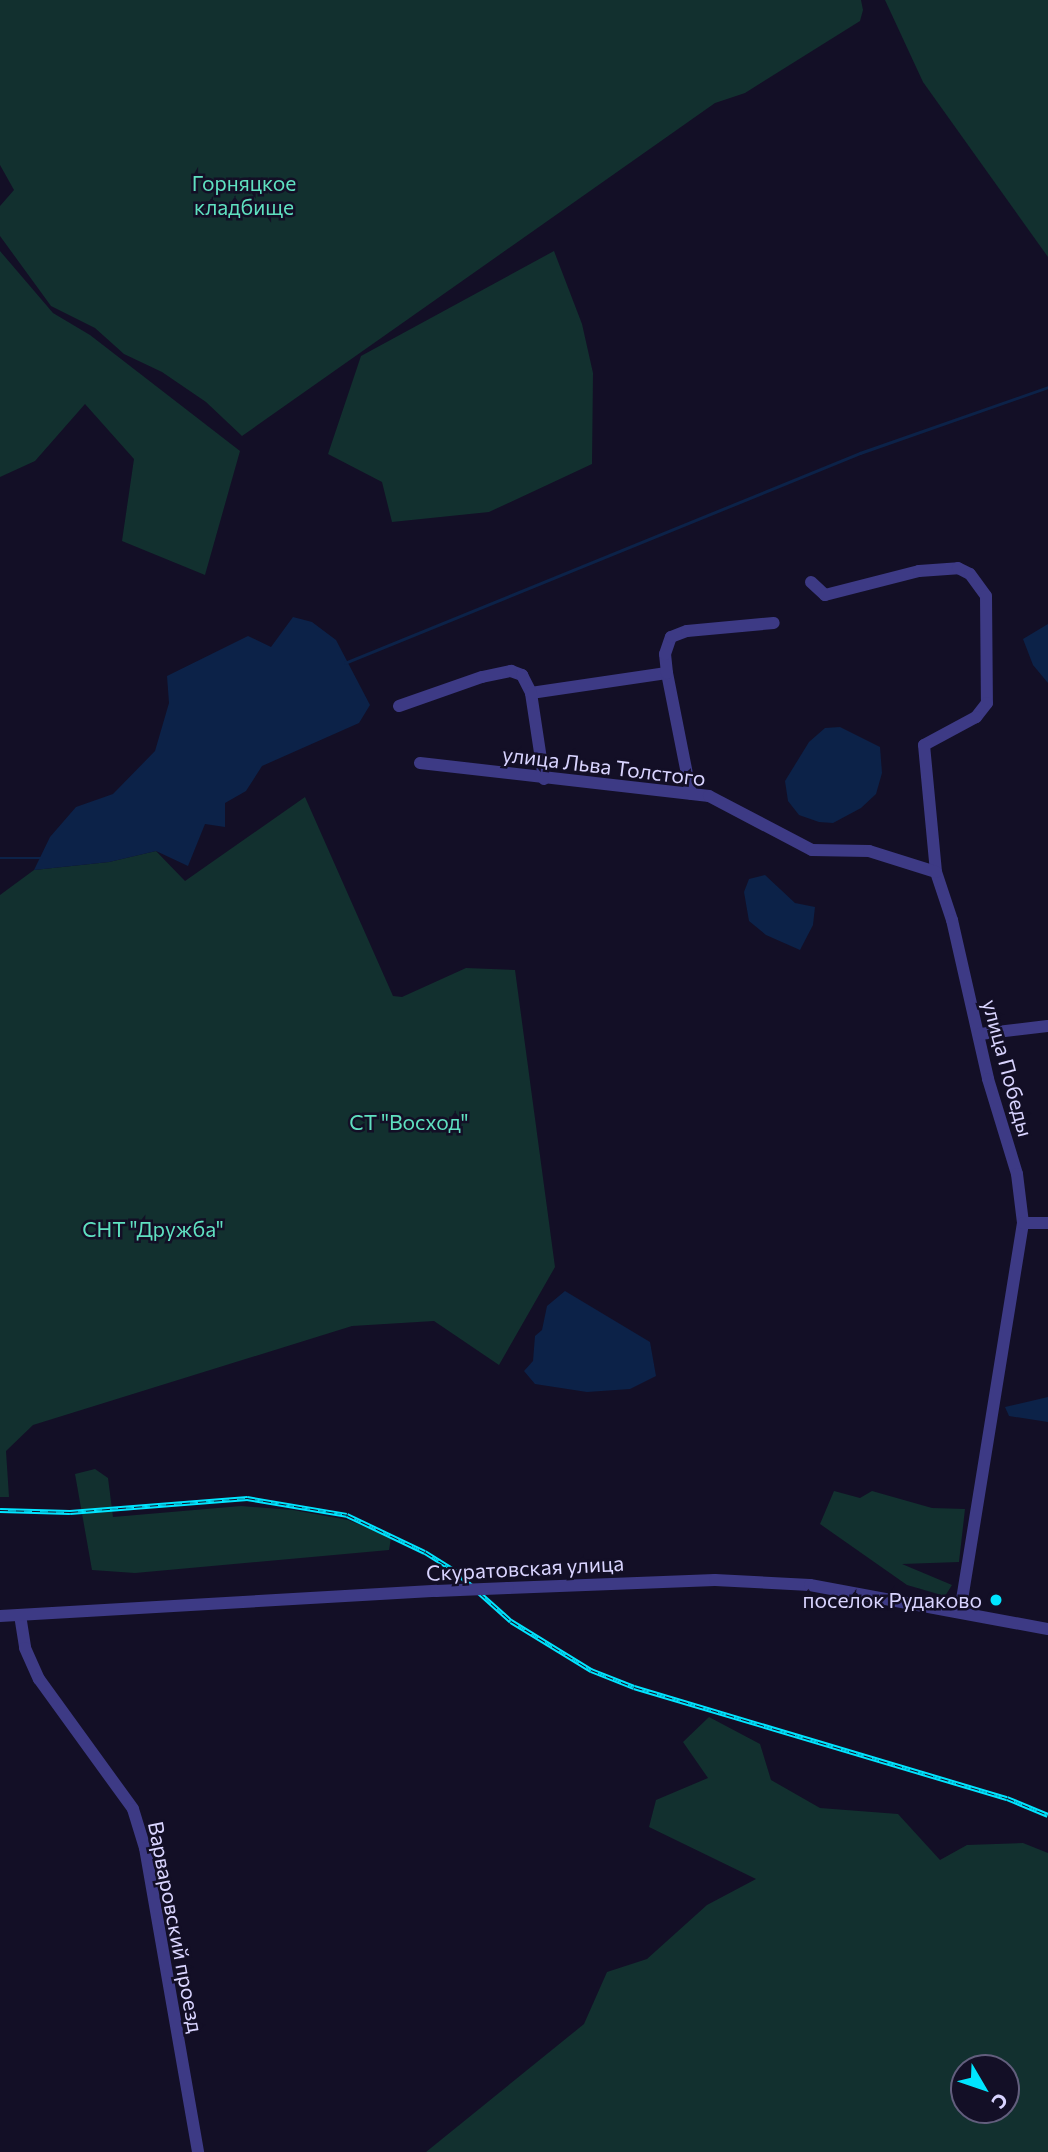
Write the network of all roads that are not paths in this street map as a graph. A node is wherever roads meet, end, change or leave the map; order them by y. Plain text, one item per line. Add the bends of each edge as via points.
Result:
1 (811, 582) dead end
2 (774, 623) dead end
3 (667, 673) junction
4 (531, 693) junction
5 (399, 706) dead end
6 (420, 763) dead end
7 (544, 779) junction
8 (691, 794) junction
9 (936, 872) junction
10 (1048, 1026) edge
11 (980, 1034) junction
12 (1023, 1223) junction
13 (1048, 1223) edge
14 (960, 1611) junction
15 (20, 1615) junction
16 (0, 1616) edge
17 (1048, 1629) edge
18 (198, 2152) edge

1 - 9 street, улица Победы via 825,595 919,571 958,568 970,574 986,596 987,703 976,717 925,746
2 - 3 street via 687,631 671,637 665,654
3 - 4 street
3 - 8 street
4 - 5 street via 522,675 511,671
4 - 7 street
6 - 7 street, улица Льва Толстого
7 - 8 street, улица Льва Толстого
8 - 9 street, улица Льва Толстого via 709,796 812,850 869,852
9 - 11 street, улица Победы
10 - 11 street
11 - 12 street, улица Победы via 988,1079 1017,1174
12 - 13 street
12 - 14 street, улица Победы
14 - 15 street, Скуратовская улица, bridge via 810,1585 759,1581 508,1587
14 - 17 street, Скуратовская улица
15 - 16 street, Скуратовская улица
15 - 18 street, Варваровский проезд via 25,1648 39,1679 133,1810 145,1848

